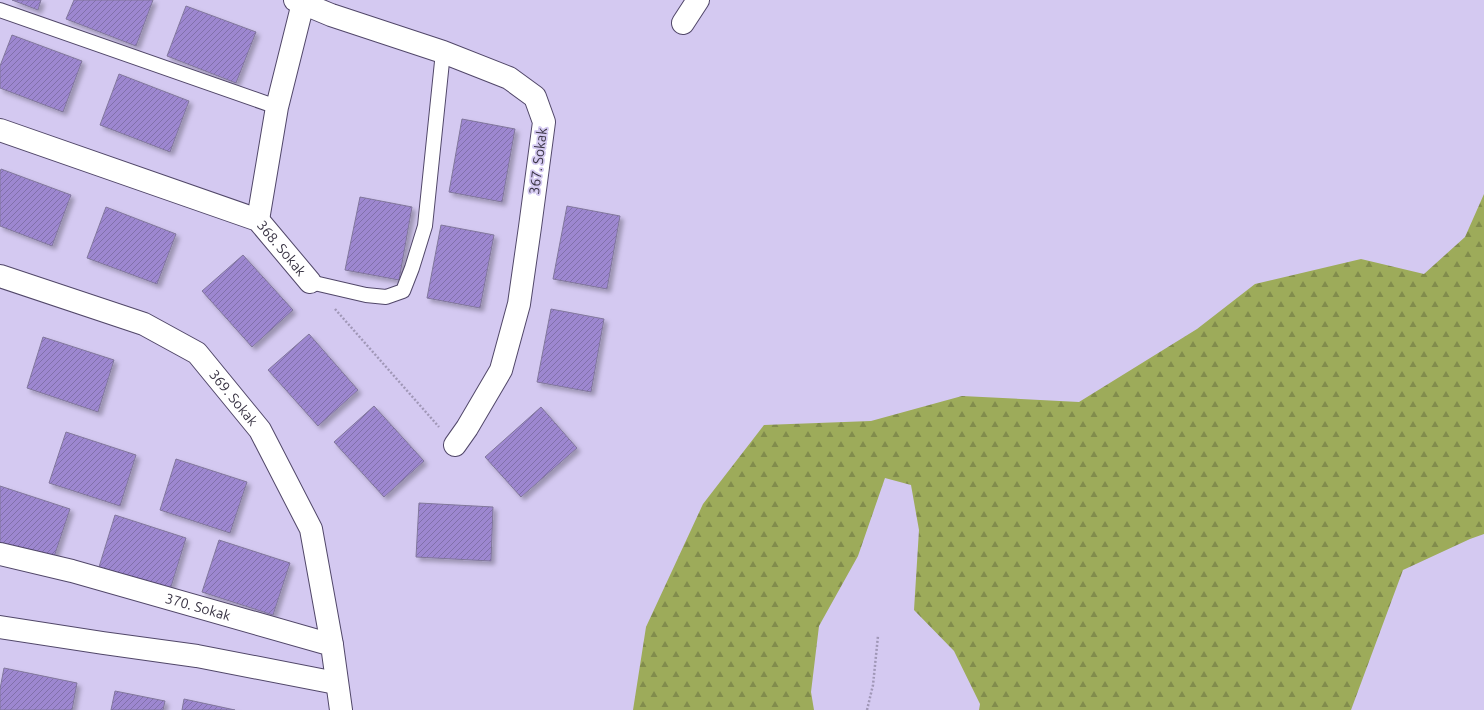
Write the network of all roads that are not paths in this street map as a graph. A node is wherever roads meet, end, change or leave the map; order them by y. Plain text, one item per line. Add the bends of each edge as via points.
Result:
1 (698, 0) edge
2 (299, 1) edge
3 (333, 8) edge
4 (0, 10) edge
5 (683, 23) dead end
6 (443, 52) junction
7 (277, 107) junction
8 (0, 130) edge
9 (258, 220) junction
10 (0, 276) edge
11 (310, 282) joint
12 (455, 445) road end
13 (0, 554) edge
14 (0, 627) edge
15 (332, 644) junction
16 (336, 683) junction
17 (341, 710) edge

1 - 5 street
2 - 3 street, 367. Sokak
2 - 7 street
3 - 6 street, 367. Sokak
4 - 7 lane
6 - 11 lane via 425,226 403,291 386,297
6 - 12 street, 367. Sokak via 509,78 535,97 544,122 519,304 501,370
7 - 9 street
8 - 9 street, 368. Sokak
9 - 11 street, 368. Sokak
10 - 15 street, 369. Sokak via 144,324 197,353 260,430 311,529
13 - 15 street, 370. Sokak via 72,571
14 - 16 street via 197,656
15 - 16 street
16 - 17 street

